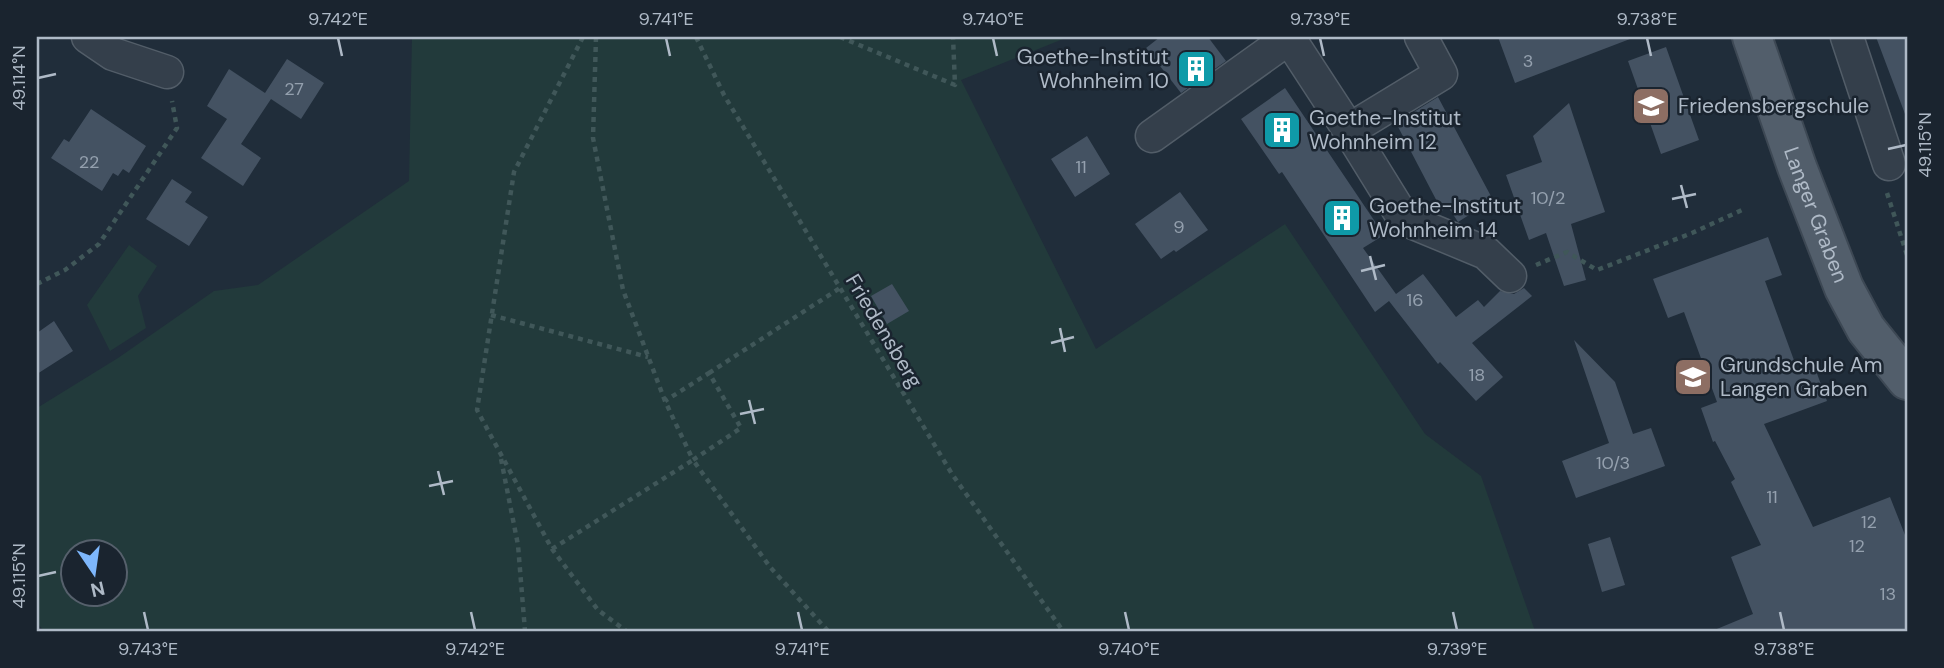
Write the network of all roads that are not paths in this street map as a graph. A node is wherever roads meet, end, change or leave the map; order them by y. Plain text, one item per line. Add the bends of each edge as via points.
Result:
1 (88, 37) edge
2 (1421, 37) edge
3 (1752, 37) edge
4 (1847, 37) edge
5 (1290, 38) edge
6 (167, 72) road end
7 (1349, 130) junction
8 (1152, 136) dead end
9 (1889, 164) road end
10 (1510, 275) road end
11 (1907, 380) edge

1 - 6 street via 113,54
2 - 7 street via 1441,74
3 - 11 main road, Langer Graben via 1843,288 1866,329
4 - 9 street
5 - 7 street
5 - 8 street
7 - 10 street via 1404,219 1486,253

